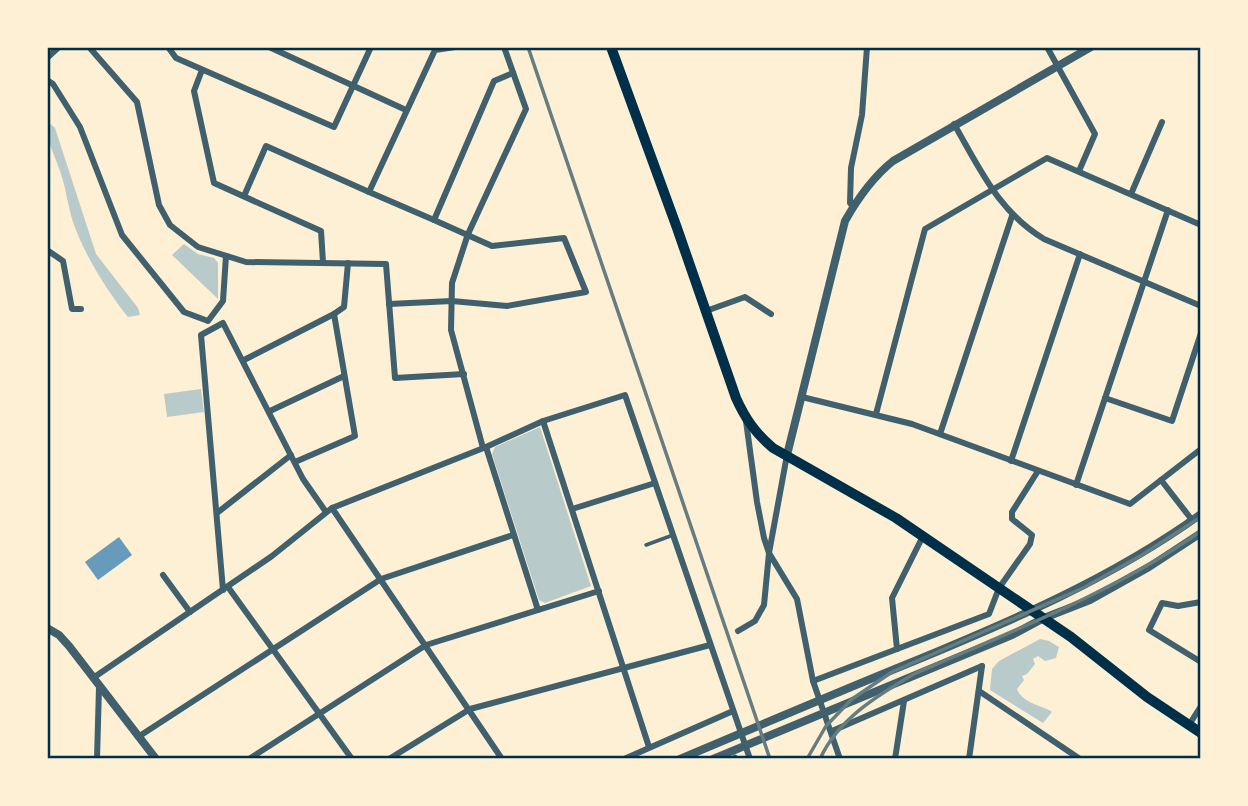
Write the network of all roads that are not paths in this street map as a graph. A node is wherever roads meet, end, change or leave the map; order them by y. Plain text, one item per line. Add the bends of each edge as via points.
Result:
1 (59, 47) edge
2 (89, 47) edge
3 (168, 47) edge
4 (269, 47) edge
5 (371, 47) edge
6 (455, 47) edge
7 (504, 47) edge
8 (611, 47) edge
9 (867, 47) edge
10 (1047, 47) edge
11 (1091, 47) edge
12 (435, 49) edge
13 (47, 58) edge
14 (1058, 65) junction
15 (202, 70) junction
16 (513, 73) junction
17 (47, 80) edge
18 (354, 86) junction
19 (406, 110) junction
20 (1162, 122) dead end
21 (954, 124) junction
22 (1079, 171) junction
23 (991, 190) junction
24 (369, 192) junction
25 (1131, 194) junction
26 (244, 196) junction
27 (853, 206) junction
28 (1168, 211) junction
29 (1012, 216) junction
30 (434, 220) junction
31 (1201, 225) edge
32 (468, 234) junction
33 (47, 250) edge
34 (1080, 254) junction
35 (226, 256) junction
36 (323, 262) junction
37 (348, 263) junction
38 (1144, 282) junction
39 (452, 301) junction
40 (389, 304) junction
41 (1201, 306) edge
42 (72, 309) junction
43 (81, 309) dead end
44 (706, 311) junction
45 (62, 312) dead end
46 (334, 314) junction
47 (771, 314) dead end
48 (1201, 332) edge
49 (244, 360) junction
50 (464, 374) junction
51 (344, 376) junction
52 (802, 397) junction
53 (1105, 398) junction
54 (270, 411) junction
55 (876, 414) junction
56 (746, 419) junction
57 (543, 421) junction
58 (940, 434) junction
59 (485, 448) junction
60 (1201, 449) edge
61 (787, 455) junction
62 (293, 458) junction
63 (1011, 461) junction
64 (1038, 471) junction
65 (1161, 480) junction
66 (655, 483) junction
67 (1076, 485) junction
68 (572, 509) junction
69 (329, 510) junction
70 (217, 513) junction
71 (1201, 514) edge
72 (1192, 520) junction
73 (1201, 533) edge
74 (513, 535) junction
75 (673, 536) junction
76 (923, 536) junction
77 (646, 545) dead end
78 (769, 553) junction
79 (163, 575) dead end
80 (381, 579) junction
81 (226, 588) junction
82 (999, 588) junction
83 (598, 591) junction
84 (1201, 602) edge
85 (538, 610) junction
86 (1032, 611) junction
87 (190, 612) junction
88 (1044, 618) junction
89 (47, 628) edge
90 (738, 631) dead end
91 (426, 645) junction
92 (710, 645) junction
93 (274, 649) junction
94 (897, 649) junction
95 (1201, 662) edge
96 (623, 667) junction
97 (93, 678) junction
98 (813, 681) junction
99 (100, 687) junction
100 (979, 691) junction
101 (904, 701) junction
102 (1201, 706) edge
103 (470, 709) junction
104 (733, 712) junction
105 (319, 713) junction
106 (1189, 725) junction
107 (832, 731) junction
108 (1201, 733) edge
109 (138, 737) junction
110 (649, 747) junction
111 (97, 759) edge
112 (156, 759) edge
113 (248, 759) edge
114 (352, 759) edge
115 (389, 759) edge
116 (502, 759) edge
117 (624, 759) edge
118 (680, 759) edge
119 (713, 759) edge
120 (750, 759) edge
121 (840, 759) edge
122 (895, 759) edge
123 (969, 759) edge
124 (1080, 759) edge

1 - 13 street
2 - 35 street via 137,102 159,205 170,225 198,247
3 - 15 street via 176,58
4 - 18 street
5 - 18 street
6 - 12 street
7 - 16 street
8 - 44 main road
9 - 27 street via 862,115 851,168
10 - 14 street
11 - 14 street
12 - 19 street
14 - 21 street
14 - 22 street via 1095,134
15 - 18 street via 334,127
15 - 26 street via 194,91 214,183
16 - 30 street via 494,81
16 - 32 street via 526,109
17 - 35 street via 80,127 122,235 184,312 208,321 223,301
18 - 19 street
19 - 24 street
20 - 25 street
21 - 23 street
21 - 27 street via 893,160
22 - 23 street via 1047,158
22 - 25 street
23 - 29 street
23 - 55 street via 925,229
24 - 26 street via 266,146
24 - 30 street
25 - 28 street
26 - 36 street via 321,231
27 - 52 street via 838,246
28 - 31 street
28 - 38 street
29 - 34 street via 1044,239
29 - 58 street
30 - 32 street
32 - 39 street via 452,283
32 - 39 street via 492,246 564,238 586,292 507,306
33 - 42 street via 63,261
34 - 38 street
34 - 63 street
35 - 36 street via 246,262
36 - 37 street
37 - 40 street via 386,264
37 - 46 street via 344,307
38 - 41 street
38 - 53 street
39 - 40 street
39 - 50 street via 451,330
40 - 50 street via 395,378
42 - 43 street
42 - 45 street
44 - 47 street via 745,297
44 - 56 main road
46 - 49 street
46 - 51 street
48 - 53 street via 1171,421
49 - 54 street
49 - 70 street via 223,323 201,335
50 - 59 street
51 - 54 street
51 - 62 street via 355,436
52 - 55 street
52 - 61 street
53 - 67 street
54 - 62 street
55 - 58 street
56 - 61 main road via 758,436
56 - 78 street via 759,517
57 - 59 street
57 - 66 street via 625,395
57 - 68 street
58 - 63 street
59 - 69 street
59 - 74 street
60 - 65 street
61 - 76 main road
61 - 78 street
62 - 69 street via 303,479
62 - 70 street
63 - 64 street
64 - 67 street
64 - 82 street via 1012,512 1012,519 1032,535 1030,544
65 - 67 street via 1130,504
65 - 72 street
66 - 68 street
66 - 75 street
68 - 83 street
69 - 80 street
69 - 81 street
70 - 81 street
71 - 72 street
72 - 86 street
73 - 88 street via 1090,600
74 - 80 street
74 - 85 street
75 - 77 lane
75 - 92 street
76 - 82 main road
76 - 94 street via 892,597
78 - 90 street via 764,605 755,621
78 - 98 street via 797,599
79 - 87 street
80 - 91 street
80 - 93 street
81 - 87 street
81 - 93 street
82 - 86 main road
82 - 94 street via 989,614
83 - 85 street
83 - 96 street
84 - 95 street via 1162,603 1149,631
85 - 91 street
86 - 88 main road
86 - 118 street
87 - 97 street
88 - 106 main road
88 - 119 street
89 - 97 street via 59,635
91 - 103 street
91 - 105 street
92 - 96 street
92 - 104 street
93 - 105 street
93 - 109 street
94 - 98 street
96 - 103 street
96 - 110 street
97 - 99 street
98 - 107 street
99 - 109 street
99 - 111 street
100 - 101 street via 982,666
100 - 123 street
100 - 124 street
101 - 107 street
101 - 122 street
102 - 106 street
103 - 115 street
103 - 116 street
104 - 110 street
104 - 120 street
105 - 113 street
105 - 114 street
106 - 108 main road
107 - 121 street
109 - 112 street
110 - 117 street

